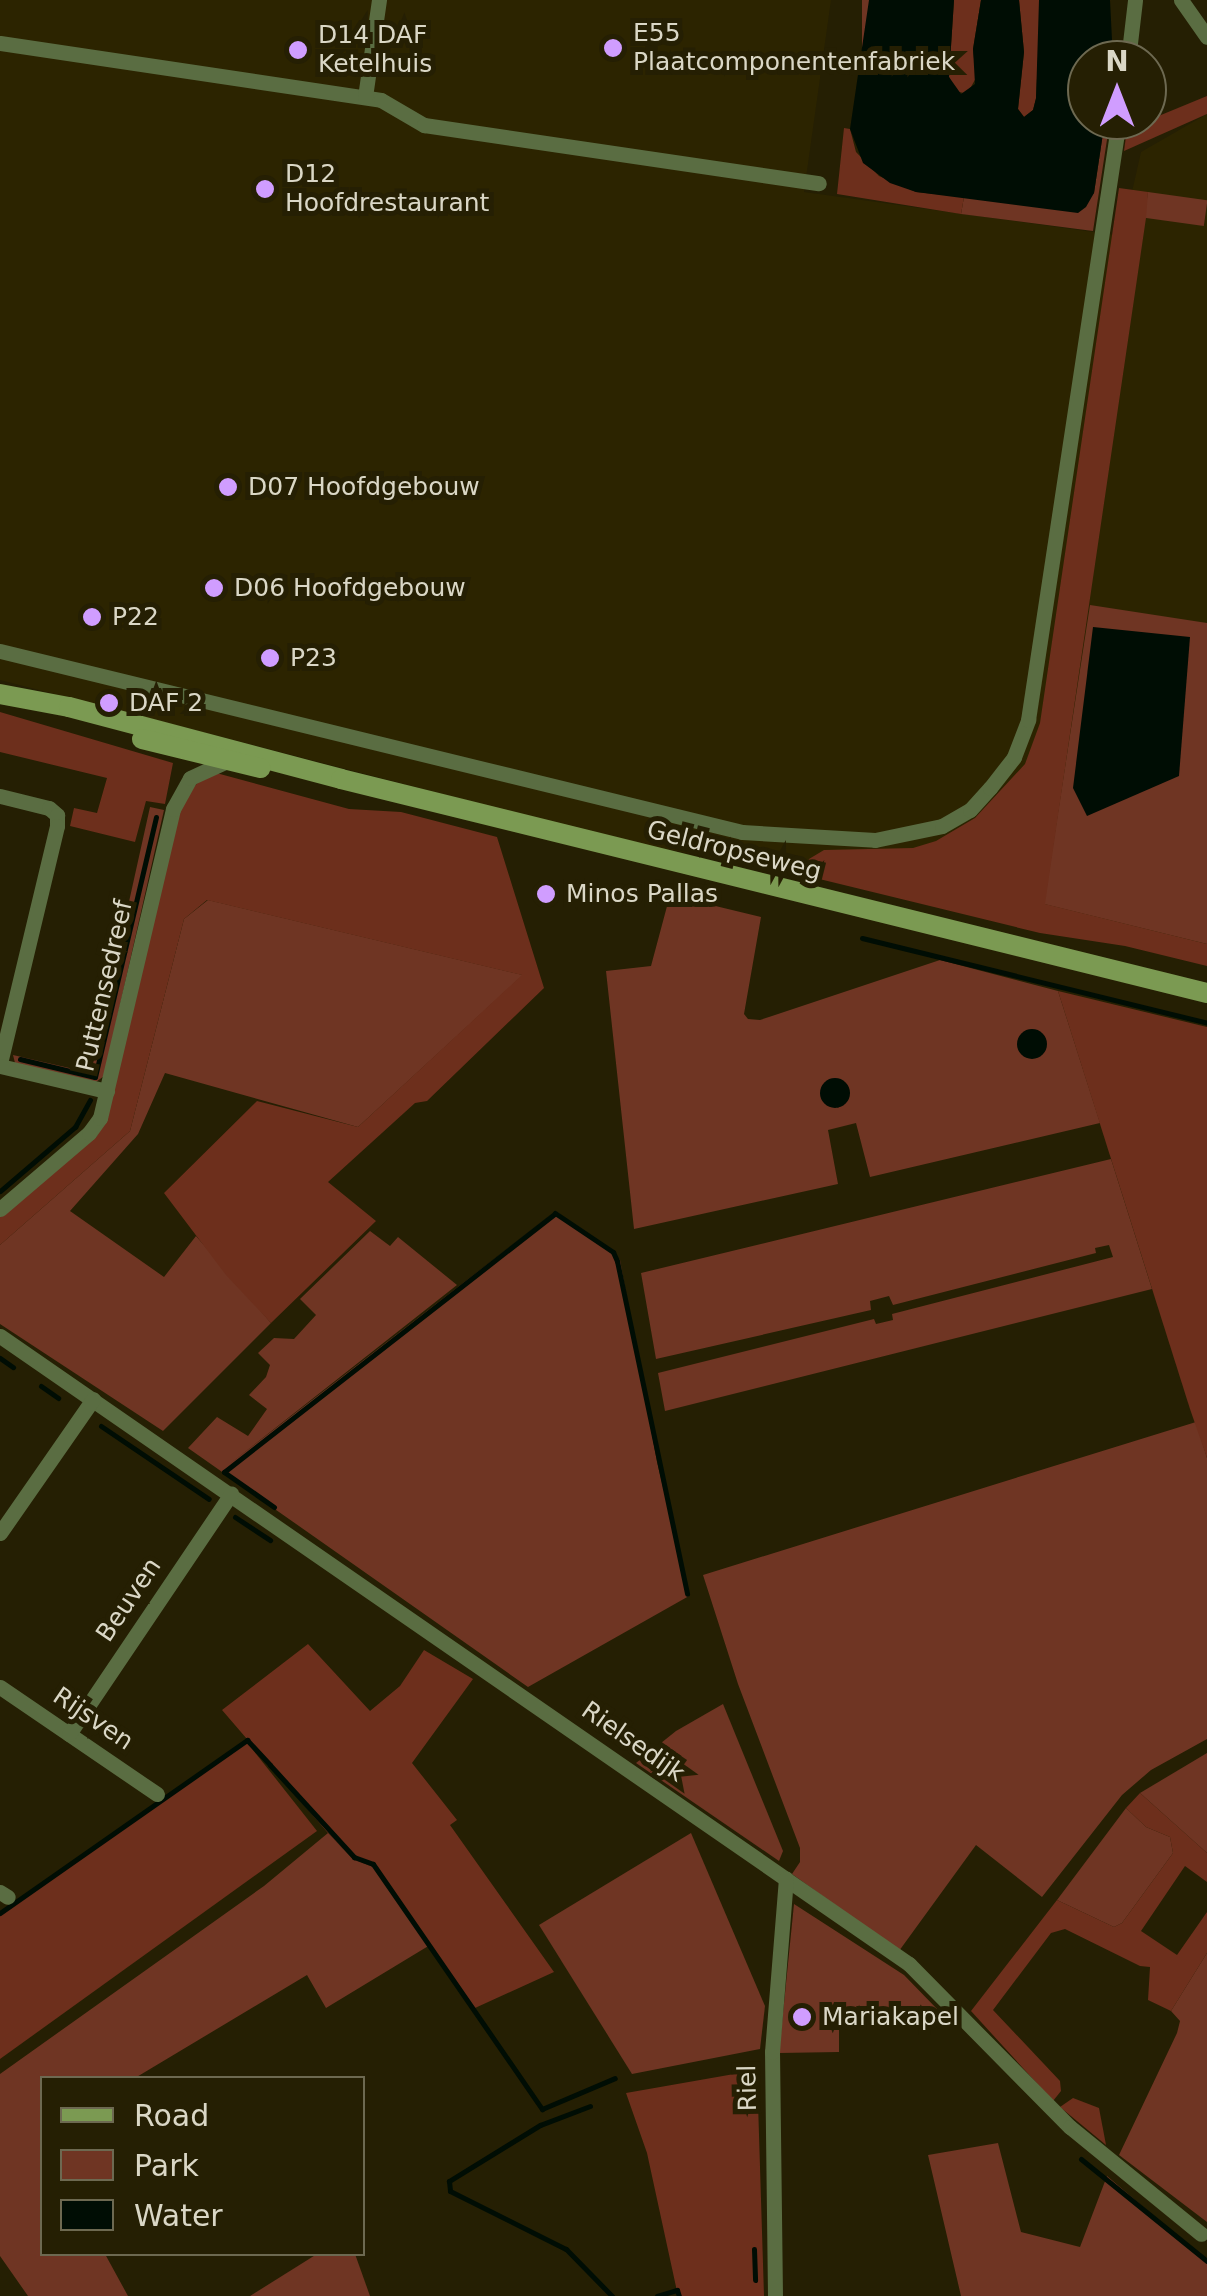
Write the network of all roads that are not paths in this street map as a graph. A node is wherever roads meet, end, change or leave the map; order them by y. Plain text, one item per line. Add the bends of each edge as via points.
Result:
1 (380, 0) edge
2 (1135, 0) edge
3 (1181, 0) edge
4 (1207, 37) edge
5 (1130, 40) edge
6 (0, 44) edge
7 (365, 97) junction
8 (1116, 140) edge
9 (819, 183) dead end
10 (0, 651) edge
11 (10, 696) edge
12 (227, 761) junction
13 (341, 779) junction
14 (0, 796) edge
15 (1207, 993) edge
16 (0, 1064) edge
17 (107, 1090) junction
18 (0, 1208) edge
19 (0, 1336) edge
20 (93, 1399) junction
21 (231, 1494) junction
22 (0, 1533) edge
23 (0, 1686) edge
24 (69, 1734) junction
25 (157, 1794) dead end
26 (786, 1879) junction
27 (1201, 2234) dead end
28 (776, 2296) edge

1 - 7 street
2 - 5 street
3 - 4 street
6 - 7 street
7 - 9 street via 424,124
8 - 10 street via 1028,720 1014,757 990,788 942,826 874,840 742,832
11 - 12 main road, Geldropseweg
11 - 13 main road, Geldropseweg
12 - 13 main road, Geldropseweg
12 - 17 street, Puttensedreef via 190,778 172,809
13 - 15 main road, Geldropseweg via 585,846
14 - 16 street via 49,808 58,826
16 - 17 street
17 - 18 street, Puttensedreef via 89,1134
19 - 20 street, Rielsedijk
20 - 21 street, Rielsedijk
20 - 22 street
21 - 24 street, Beuven
21 - 26 street, Rielsedijk
23 - 24 street, Rijsven
24 - 25 street, Rijsven
26 - 27 street, Rielsedijk via 909,1964 1070,2127
26 - 28 street, Riel via 772,2052

